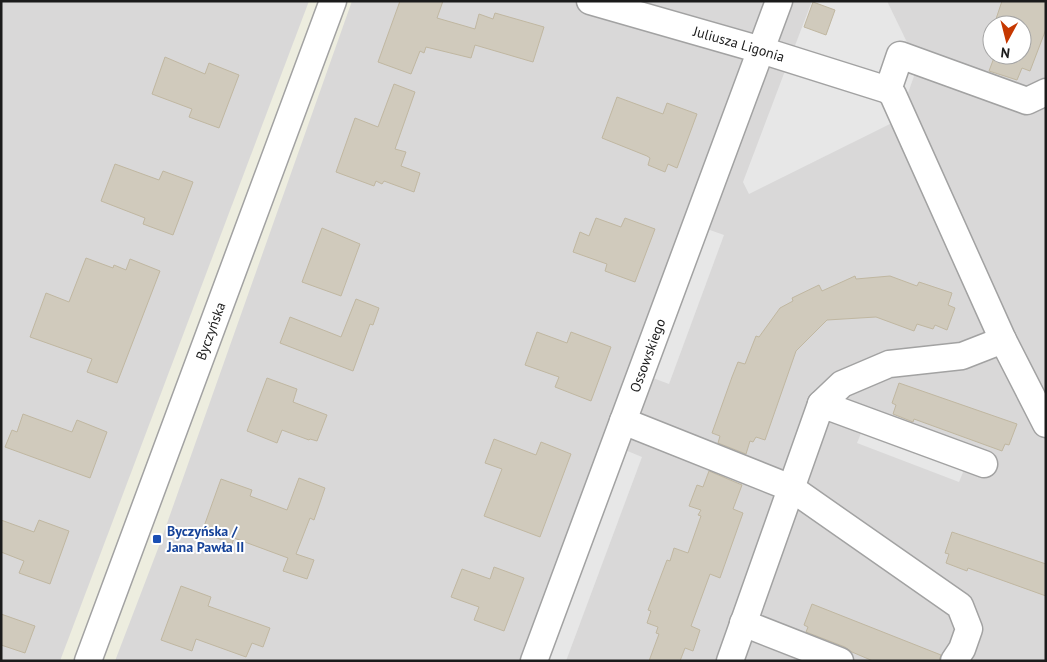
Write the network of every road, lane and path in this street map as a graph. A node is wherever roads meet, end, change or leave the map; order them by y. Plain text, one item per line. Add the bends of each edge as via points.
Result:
1 (333, 1) edge
2 (590, 1) edge
3 (779, 1) edge
4 (761, 50) junction
5 (888, 90) junction
6 (1046, 92) edge
7 (1003, 340) junction
8 (821, 404) junction
9 (623, 421) junction
10 (1046, 424) edge
11 (984, 464) dead end
12 (791, 488) junction
13 (743, 623) junction
14 (88, 661) edge
15 (534, 661) edge
16 (730, 661) edge
17 (840, 661) edge
18 (954, 661) edge

1 - 14 street, Byczyńska
2 - 4 street, Juliusza Ligonia
3 - 4 street, Ossowskiego
4 - 5 street, Juliusza Ligonia
4 - 9 street, Ossowskiego
5 - 6 street via 900,55 1027,101
5 - 7 street
7 - 8 street via 962,356 890,364 842,384
7 - 10 street
8 - 11 street
8 - 12 street
9 - 12 street
9 - 15 street, Ossowskiego
12 - 13 street
12 - 18 street via 960,606 970,628
13 - 16 street
13 - 17 street

